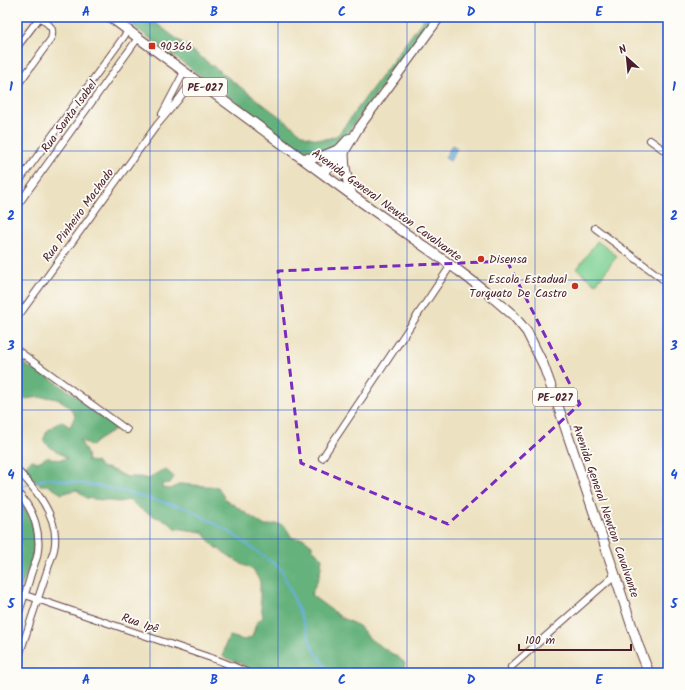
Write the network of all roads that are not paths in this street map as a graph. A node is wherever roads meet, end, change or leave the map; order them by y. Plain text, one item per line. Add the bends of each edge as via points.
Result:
1 (40, 17) edge
2 (110, 17) edge
3 (440, 17) edge
4 (128, 30) junction
5 (138, 38) junction
6 (17, 46) edge
7 (184, 72) junction
8 (193, 78) junction
9 (17, 86) edge
10 (157, 125) junction
11 (650, 140) dead end
12 (340, 152) junction
13 (668, 153) edge
14 (300, 157) junction
15 (322, 173) junction
16 (17, 184) edge
17 (353, 196) junction
18 (17, 206) edge
19 (595, 228) dead end
20 (451, 265) junction
21 (668, 283) edge
22 (17, 318) edge
23 (17, 350) edge
24 (127, 430) dead end
25 (322, 458) dead end
26 (17, 470) edge
27 (17, 492) edge
28 (615, 574) junction
29 (25, 595) junction
30 (37, 599) junction
31 (17, 618) edge
32 (17, 662) edge
33 (510, 667) dead end
34 (248, 673) edge
35 (649, 673) edge

1 - 6 street
1 - 9 street via 52,28 51,40
2 - 4 main road, Avenida General Newton Cavalvante / PE-027
3 - 12 main road
4 - 5 main road, Avenida General Newton Cavalvante / PE-027
4 - 16 street, Rua Santa Isabel
5 - 7 main road, Avenida General Newton Cavalvante / PE-027
5 - 18 street, Rua Santa Isabel
7 - 8 main road, Avenida General Newton Cavalvante / PE-027
7 - 10 street
8 - 10 street
8 - 14 main road, Avenida General Newton Cavalvante / PE-027
10 - 22 street, Rua Pinheiro Machado
11 - 13 street
12 - 14 main road via 315,158
12 - 15 main road via 332,166
12 - 17 main road
14 - 15 main road, Avenida General Newton Cavalvante / PE-027
15 - 17 main road, Avenida General Newton Cavalvante / PE-027
17 - 20 main road, Avenida General Newton Cavalvante / PE-027
19 - 21 street
20 - 25 street
20 - 28 main road, Avenida General Newton Cavalvante / PE-027 via 513,315 535,347 558,406
23 - 24 street
26 - 30 street via 34,487 52,519 56,536 54,550
27 - 29 street via 33,516 39,540 37,556
28 - 33 street
28 - 35 main road, Avenida General Newton Cavalvante / PE-027
29 - 30 street, Rua Ipê
29 - 31 street
30 - 32 street
30 - 34 street, Rua Ipê

